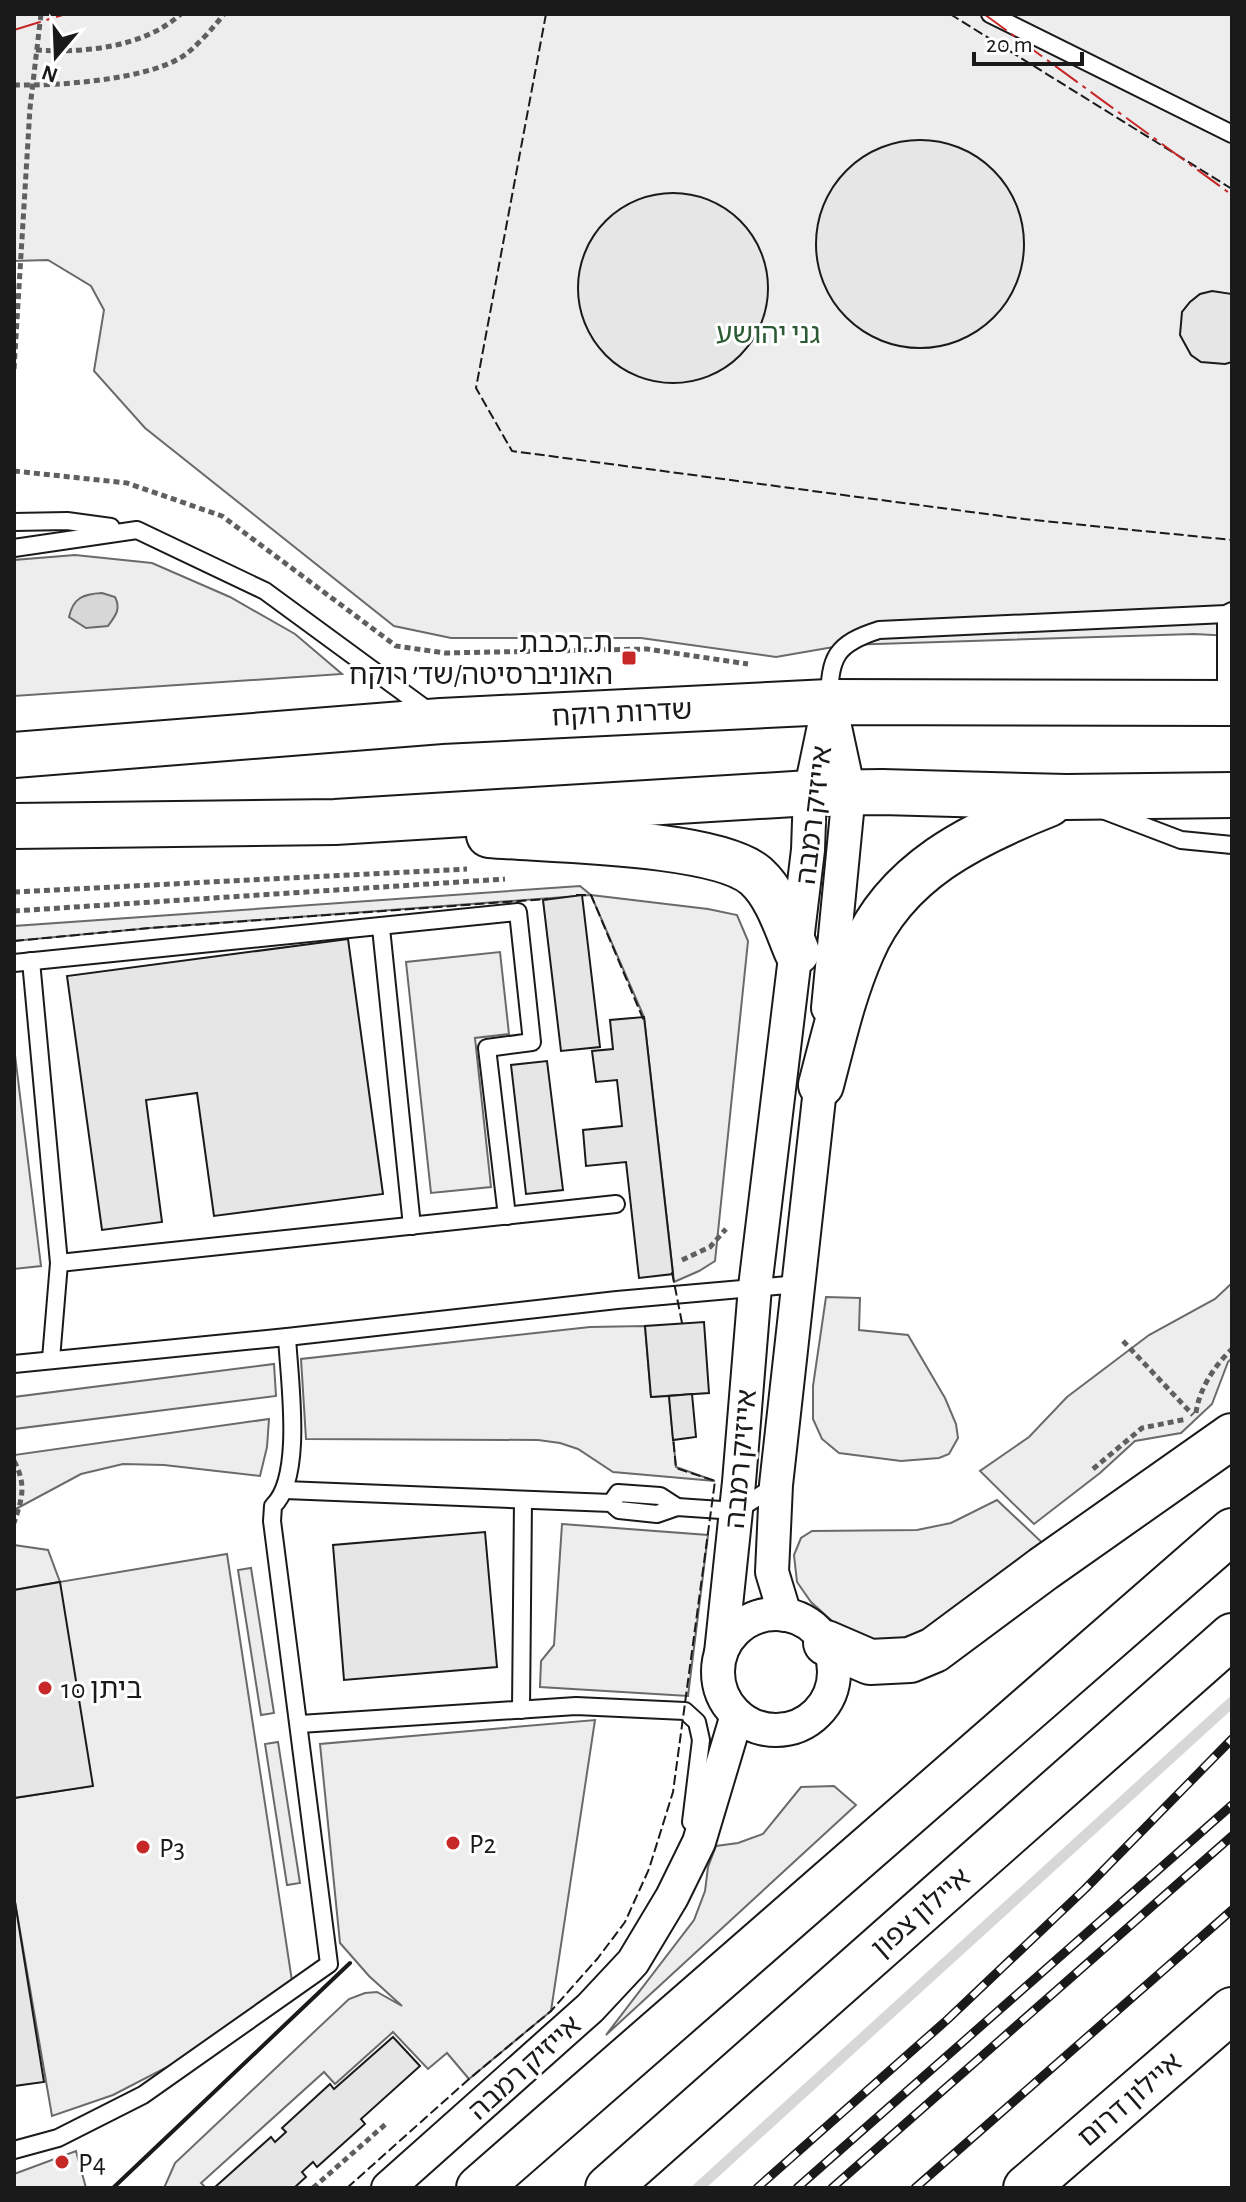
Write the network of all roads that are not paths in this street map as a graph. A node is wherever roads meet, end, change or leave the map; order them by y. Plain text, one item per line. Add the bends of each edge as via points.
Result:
1 (990, 14) edge
2 (1232, 134) edge
3 (14, 522) edge
4 (132, 530) junction
5 (14, 548) edge
6 (1229, 613) edge
7 (829, 702) junction
8 (1229, 703) edge
9 (441, 721) junction
10 (14, 755) edge
11 (830, 793) junction
12 (1232, 795) edge
13 (1066, 797) junction
14 (335, 822) junction
15 (14, 826) edge
16 (1232, 845) edge
17 (381, 928) junction
18 (797, 952) junction
19 (22, 962) edge
20 (821, 1085) junction
21 (616, 1204) dead end
22 (507, 1216) junction
23 (412, 1226) junction
24 (59, 1263) junction
25 (799, 1284) junction
26 (755, 1287) junction
27 (287, 1337) junction
28 (51, 1359) junction
29 (14, 1364) edge
30 (1214, 1427) edge
31 (776, 1485) junction
32 (285, 1490) junction
33 (737, 1496) junction
34 (523, 1500) junction
35 (1232, 1531) edge
36 (785, 1615) junction
37 (1232, 1636) edge
38 (826, 1643) junction
39 (721, 1653) junction
40 (521, 1710) junction
41 (737, 1715) junction
42 (300, 1724) junction
43 (633, 1962) junction
44 (1232, 2010) edge
45 (14, 2150) edge
46 (388, 2188) edge
47 (479, 2188) edge
48 (608, 2188) edge
49 (1026, 2188) edge

1 - 2 lane
3 - 4 lane via 67,521
4 - 5 lane
4 - 9 lane via 265,591
6 - 7 lane via 879,630 859,636 836,654
6 - 8 lane
7 - 8 main road, שדרות רוקח
7 - 9 main road, שדרות רוקח
7 - 11 street, אייזיק רמבה
9 - 10 main road, שדרות רוקח
11 - 13 main road
11 - 14 main road
11 - 18 street, אייזיק רמבה via 808,850
11 - 20 street, אייזיק רמבה
12 - 13 main road
13 - 16 lane via 1181,840
13 - 20 main road via 962,843 910,882 882,914 848,987
14 - 15 main road
14 - 18 main road via 627,844 716,858 758,878 774,899
17 - 19 lane
17 - 22 lane via 518,912 532,1042 487,1048
17 - 23 lane
18 - 26 street, אייזיק רמבה
19 - 24 lane
20 - 25 street, אייזיק רמבה
21 - 22 lane
22 - 23 lane
23 - 24 lane
24 - 28 lane
25 - 26 lane
25 - 31 street, אייזיק רמבה
26 - 27 lane
26 - 33 street, אייזיק רמבה
27 - 28 lane
27 - 32 lane via 293,1422
28 - 29 lane
30 - 38 main road via 1043,1569 934,1650 910,1660 870,1662
31 - 33 lane
31 - 33 lane
31 - 36 street, אייזיק רמבה via 772,1572
32 - 34 lane
32 - 42 lane via 273,1506 272,1521
33 - 34 lane via 657,1514 619,1510 611,1503
33 - 39 street, אייזיק רמבה
34 - 40 lane
35 - 47 main road
36 - 38 street via 802,1620
36 - 39 street via 753,1618 728,1639
37 - 48 main road, איילון צפון
38 - 41 street via 834,1678 812,1717 788,1729 770,1730
39 - 41 street via 719,1687
40 - 42 lane
40 - 43 lane via 576,1706 685,1711 697,1722 701,1740 690,1829
41 - 43 street, אייזיק רמבה via 699,1842
42 - 45 lane via 329,1964 143,2095 58,2138
43 - 46 street, אייזיק רמבה via 590,2008
44 - 49 main road, איילון דרום

